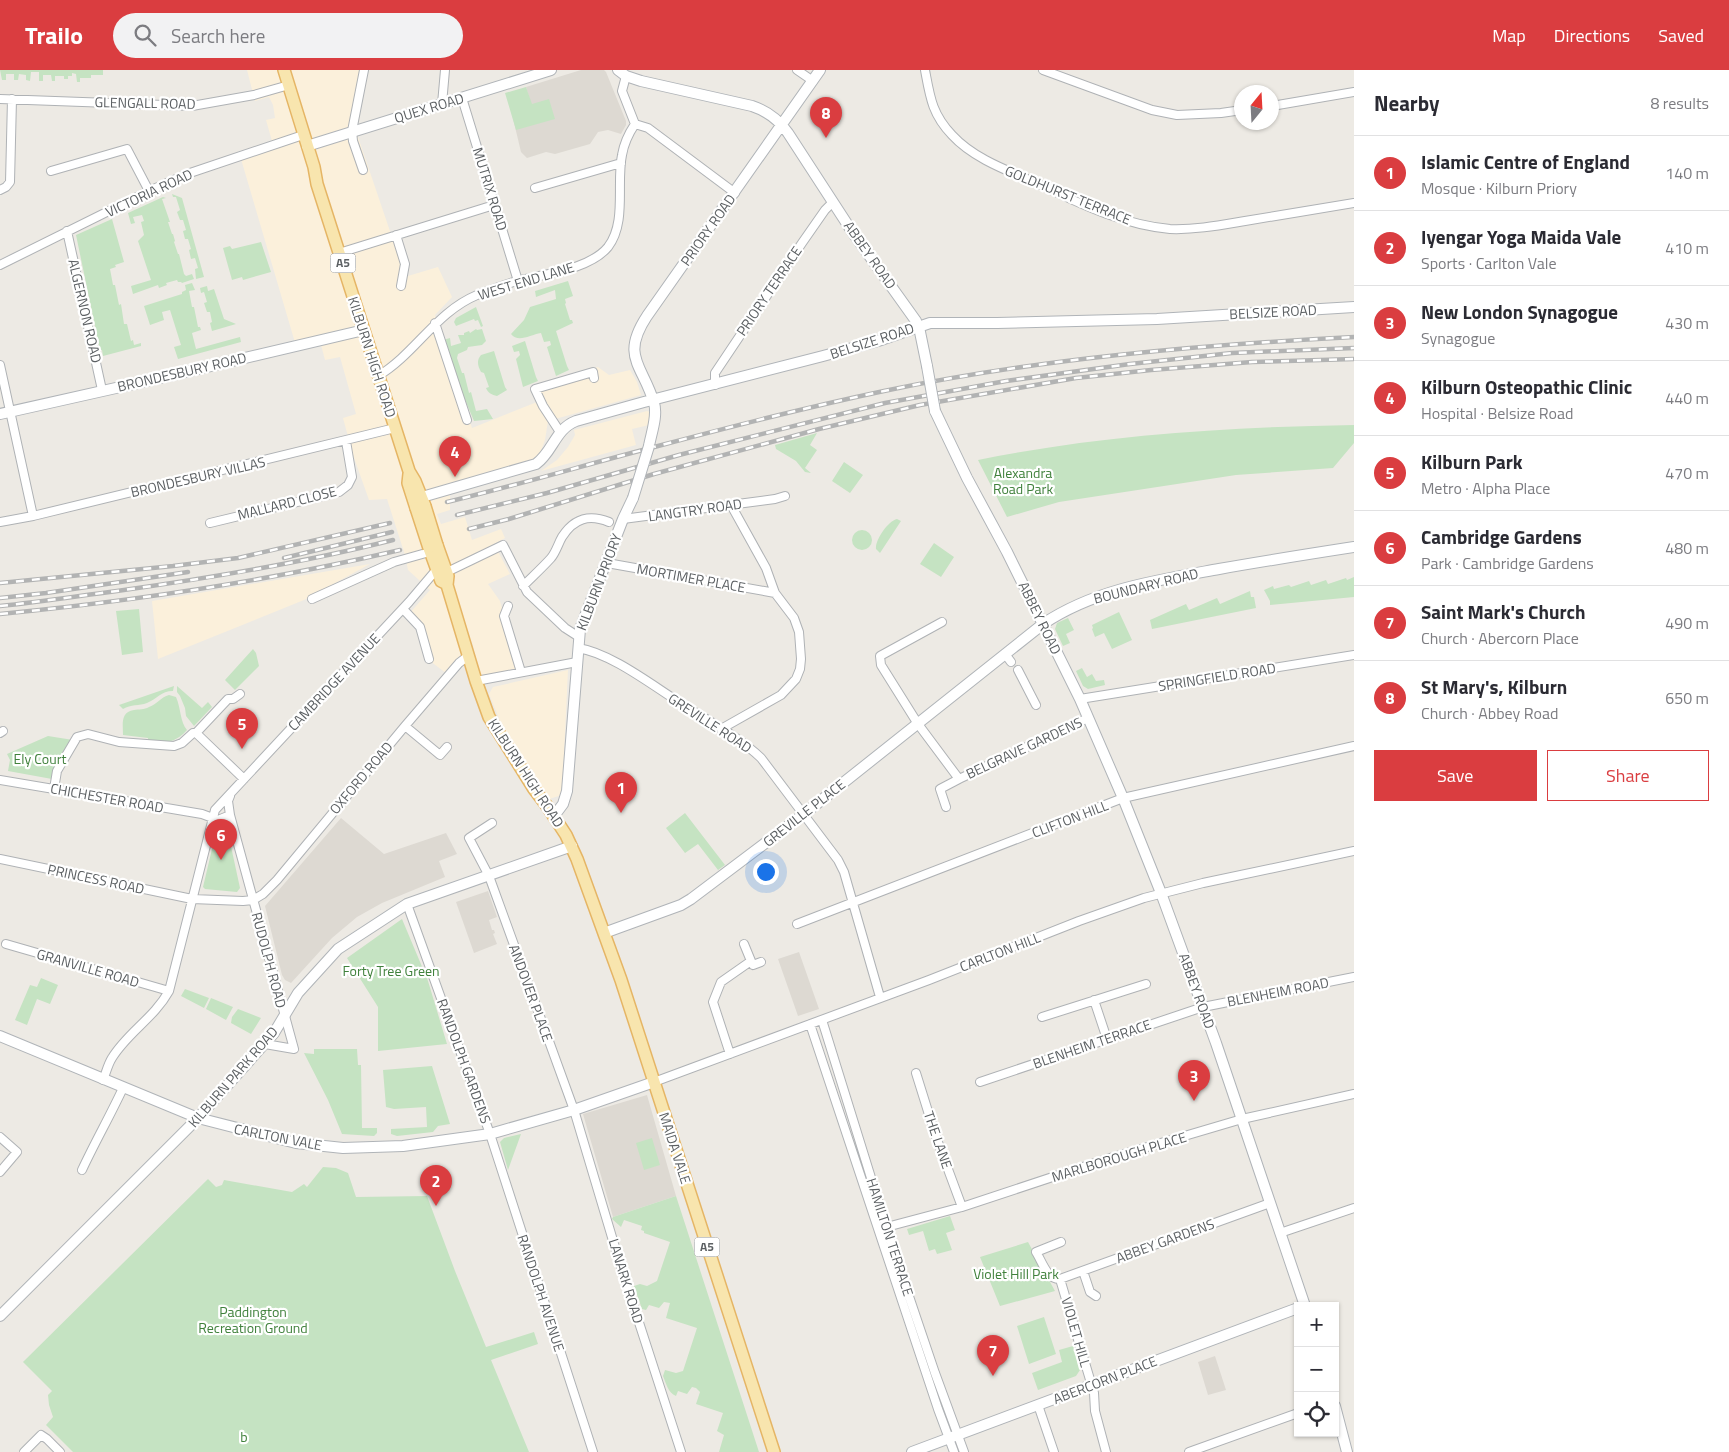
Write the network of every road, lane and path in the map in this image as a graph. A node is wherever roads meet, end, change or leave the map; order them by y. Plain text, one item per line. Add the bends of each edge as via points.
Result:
1 (284, 70) edge
2 (364, 70) edge
3 (445, 70) edge
4 (551, 70) edge
5 (796, 70) edge
6 (820, 70) edge
7 (925, 70) edge
8 (1043, 70) edge
9 (622, 73) edge
10 (813, 81) junction
11 (289, 85) junction
12 (1354, 92) edge
13 (462, 98) junction
14 (0, 99) edge
15 (12, 99) junction
16 (442, 104) junction
17 (1279, 105) edge
18 (1234, 111) edge
19 (635, 124) junction
20 (782, 125) junction
21 (352, 131) junction
22 (305, 140) junction
23 (621, 164) junction
24 (363, 170) dead end
25 (51, 171) dead end
26 (535, 188) dead end
27 (0, 190) edge
28 (149, 191) junction
29 (734, 193) junction
30 (833, 202) junction
31 (1354, 203) edge
32 (494, 205) junction
33 (66, 232) junction
34 (396, 235) junction
35 (340, 253) junction
36 (0, 265) edge
37 (518, 281) junction
38 (401, 286) dead end
39 (1354, 307) edge
40 (435, 323) junction
41 (918, 326) junction
42 (364, 330) junction
43 (0, 365) edge
44 (378, 376) junction
45 (594, 378) dead end
46 (715, 385) junction
47 (102, 390) junction
48 (653, 400) junction
49 (5, 413) edge
50 (467, 420) dead end
51 (395, 428) junction
52 (560, 432) junction
53 (346, 441) junction
54 (785, 496) dead end
55 (421, 504) junction
56 (731, 505) junction
57 (33, 516) junction
58 (623, 519) junction
59 (0, 522) edge
60 (210, 522) dead end
61 (609, 522) dead end
62 (1354, 547) edge
63 (435, 550) junction
64 (607, 563) junction
65 (442, 570) junction
66 (523, 586) junction
67 (774, 593) junction
68 (312, 600) dead end
69 (508, 606) dead end
70 (403, 609) junction
71 (942, 622) dead end
72 (1043, 624) junction
73 (579, 637) junction
74 (578, 648) junction
75 (1354, 655) edge
76 (468, 656) junction
77 (429, 659) dead end
78 (577, 662) junction
79 (1018, 670) dead end
80 (521, 672) junction
81 (476, 681) junction
82 (240, 694) dead end
83 (1080, 700) junction
84 (1036, 704) dead end
85 (1088, 718) junction
86 (918, 724) junction
87 (405, 726) junction
88 (722, 729) junction
89 (196, 733) junction
90 (1354, 746) edge
91 (447, 747) dead end
92 (244, 779) junction
93 (959, 779) junction
94 (0, 780) edge
95 (54, 789) junction
96 (230, 796) junction
97 (1123, 798) junction
98 (564, 800) junction
99 (547, 806) junction
100 (946, 807) dead end
101 (804, 814) junction
102 (230, 815) junction
103 (554, 816) junction
104 (212, 818) junction
105 (492, 823) dead end
106 (572, 846) junction
107 (1354, 851) edge
108 (0, 859) edge
109 (489, 876) junction
110 (1161, 893) junction
111 (192, 898) junction
112 (254, 900) junction
113 (853, 902) junction
114 (407, 904) junction
115 (797, 924) dead end
116 (604, 933) junction
117 (6, 944) dead end
118 (744, 944) dead end
119 (751, 961) junction
120 (761, 962) dead end
121 (1354, 977) edge
122 (1146, 984) dead end
123 (169, 991) junction
124 (880, 997) junction
125 (1094, 1000) junction
126 (1203, 1007) junction
127 (284, 1015) junction
128 (1042, 1018) dead end
129 (822, 1020) junction
130 (810, 1024) junction
131 (0, 1036) edge
132 (1107, 1039) junction
133 (265, 1044) junction
134 (730, 1054) junction
135 (916, 1073) dead end
136 (103, 1080) junction
137 (654, 1082) junction
138 (980, 1082) dead end
139 (124, 1088) junction
140 (1354, 1094) edge
141 (574, 1110) junction
142 (198, 1118) junction
143 (1242, 1119) junction
144 (490, 1134) junction
145 (0, 1137) edge
146 (82, 1170) dead end
147 (0, 1172) edge
148 (1270, 1203) junction
149 (962, 1207) junction
150 (1354, 1208) edge
151 (883, 1228) junction
152 (1280, 1233) junction
153 (1061, 1242) dead end
154 (1083, 1271) junction
155 (1060, 1279) junction
156 (1096, 1296) dead end
157 (1303, 1302) edge
158 (1294, 1309) edge
159 (0, 1316) edge
160 (1091, 1384) junction
161 (1038, 1405) junction
162 (1294, 1413) edge
163 (1339, 1421) edge
164 (954, 1436) junction
165 (24, 1452) edge
166 (60, 1452) edge
167 (593, 1452) edge
168 (681, 1452) edge
169 (774, 1452) edge
170 (912, 1452) edge
171 (954, 1452) edge
172 (964, 1452) edge
173 (1054, 1452) edge
174 (1106, 1452) edge
175 (1190, 1452) edge
176 (1347, 1452) edge

1 - 11 main road, KILBURN HIGH ROAD / A5
2 - 21 street
3 - 16 street
4 - 13 main road, QUEX ROAD
5 - 10 street
6 - 10 main road, PRIORY ROAD
7 - 31 street, GOLDHURST TERRACE via 930,99 938,118 963,146 991,163 1062,195 1144,226 1172,229 1209,226
8 - 18 street via 1152,110 1177,115
9 - 19 street via 622,91
9 - 20 main road, ABBEY ROAD via 646,83 752,106 770,114
10 - 20 main road, PRIORY ROAD
11 - 15 street, GLENGALL ROAD via 192,106
11 - 22 main road, KILBURN HIGH ROAD / A5
12 - 17 street
13 - 16 main road, QUEX ROAD
13 - 32 street, MUTRIX ROAD
14 - 15 street, GLENGALL ROAD
15 - 27 street via 10,182
16 - 21 main road, QUEX ROAD
19 - 23 street, WEST END LANE
19 - 29 street via 648,128
20 - 29 main road, PRIORY ROAD
20 - 30 main road, ABBEY ROAD
21 - 22 main road, QUEX ROAD
21 - 24 street
22 - 28 street, VICTORIA ROAD via 187,174
22 - 35 main road, KILBURN HIGH ROAD / A5
23 - 26 street
23 - 37 street, WEST END LANE via 617,227 607,248 567,270
25 - 28 street via 127,149
28 - 33 street, VICTORIA ROAD
29 - 48 main road, PRIORY ROAD via 636,336 636,361
30 - 41 main road, ABBEY ROAD
30 - 46 street, PRIORY TERRACE via 802,242 714,373
32 - 34 street
32 - 37 street, MUTRIX ROAD
33 - 36 street, VICTORIA ROAD
33 - 47 street, ALGERNON ROAD
34 - 35 street
34 - 38 street via 405,264
35 - 42 main road, KILBURN HIGH ROAD / A5
37 - 40 street, WEST END LANE via 475,296 452,308
39 - 41 main road, BELSIZE ROAD via 1157,319 941,322
40 - 44 street, WEST END LANE
40 - 50 street
41 - 46 main road, BELSIZE ROAD via 860,346
41 - 72 main road, ABBEY ROAD, bridge via 935,411
42 - 44 main road, KILBURN HIGH ROAD / A5
42 - 47 main road, BRONDESBURY ROAD
43 - 49 street
44 - 51 main road, KILBURN HIGH ROAD / A5
45 - 52 street via 592,372 535,390
46 - 48 main road, BELSIZE ROAD
47 - 49 main road, BRONDESBURY ROAD
48 - 52 main road, BELSIZE ROAD via 576,421
48 - 58 main road, KILBURN PRIORY, bridge via 655,410 649,446 640,479
49 - 57 street
51 - 53 street, BRONDESBURY VILLAS
51 - 55 main road, KILBURN HIGH ROAD / A5 via 409,471 408,483
52 - 55 main road, BELSIZE ROAD via 536,464
53 - 57 street, BRONDESBURY VILLAS
53 - 60 street, MALLARD CLOSE via 352,477 342,490 316,499
54 - 56 street, LANGTRY ROAD
55 - 63 main road, KILBURN HIGH ROAD / A5, bridge
56 - 58 street, LANGTRY ROAD
56 - 67 street via 766,568
57 - 59 street, BRONDESBURY VILLAS
58 - 64 main road, KILBURN PRIORY
61 - 66 street via 587,518 575,522 552,557
62 - 72 main road, BOUNDARY ROAD via 1137,585 1084,601
63 - 65 main road
63 - 68 street via 394,562
64 - 67 street, MORTIMER PLACE
64 - 73 main road, KILBURN PRIORY
65 - 66 street via 503,545
65 - 70 street, CAMBRIDGE AVENUE
65 - 76 main road, KILBURN HIGH ROAD / A5 via 441,581 447,584
66 - 73 street via 565,628
67 - 88 street via 794,618 799,632 801,659 798,674 781,696
69 - 80 street via 504,616
70 - 77 street via 420,628
70 - 92 street, CAMBRIDGE AVENUE
71 - 86 street, BELGRAVE GARDENS via 880,656 881,665
72 - 83 main road, ABBEY ROAD
72 - 86 main road, BOUNDARY ROAD via 1008,658
73 - 74 main road, KILBURN PRIORY
74 - 78 main road, KILBURN PRIORY
74 - 88 street, GREVILLE ROAD via 603,656
75 - 83 street, SPRINGFIELD ROAD
76 - 81 main road, KILBURN HIGH ROAD / A5
76 - 87 street, OXFORD ROAD
78 - 80 street
78 - 98 main road, KILBURN PRIORY
79 - 84 street
80 - 81 street
81 - 99 main road, KILBURN HIGH ROAD / A5 via 489,718
82 - 89 street via 233,699 228,698
83 - 85 main road, ABBEY ROAD
85 - 93 street, BELGRAVE GARDENS
85 - 97 main road, ABBEY ROAD
86 - 93 street, BELGRAVE GARDENS
86 - 101 main road, GREVILLE PLACE
87 - 91 street via 440,755
87 - 112 street, OXFORD ROAD via 277,880
88 - 101 street, GREVILLE ROAD via 761,758
89 - 92 street
89 - 95 street via 174,746 119,742 88,734 78,737 57,771
90 - 97 street, CLIFTON HILL
92 - 96 street, CAMBRIDGE AVENUE
93 - 100 street, BELGRAVE GARDENS via 940,789
94 - 95 street, CHICHESTER ROAD
95 - 104 street, CHICHESTER ROAD
96 - 102 street, RUDOLPH ROAD
96 - 104 street, CAMBRIDGE AVENUE via 217,806
97 - 110 main road, ABBEY ROAD
97 - 113 street, CLIFTON HILL
98 - 99 main road
98 - 103 main road, KILBURN PRIORY
99 - 103 main road, KILBURN HIGH ROAD / A5
101 - 113 street, GREVILLE ROAD via 838,860
101 - 116 main road, GREVILLE PLACE via 685,903
102 - 104 street via 218,820
102 - 112 street, RUDOLPH ROAD
103 - 106 main road, KILBURN HIGH ROAD / A5
104 - 111 street
105 - 109 street, ANDOVER PLACE via 469,838
106 - 109 main road, KILBURN PARK ROAD
106 - 116 main road, MAIDA VALE / A5
107 - 110 street, CARLTON HILL
108 - 111 street, PRINCESS ROAD
109 - 114 main road, KILBURN PARK ROAD
109 - 141 street, ANDOVER PLACE
110 - 124 street, CARLTON HILL
110 - 126 main road, ABBEY ROAD
111 - 112 street, PRINCESS ROAD
111 - 123 street
112 - 127 street, RUDOLPH ROAD
113 - 115 street, CLIFTON HILL
113 - 124 street, GREVILLE ROAD
114 - 127 main road, KILBURN PARK ROAD via 338,949 298,993
114 - 144 street, RANDOLPH GARDENS
116 - 137 main road, MAIDA VALE / A5
117 - 123 street, GRANVILLE ROAD
118 - 119 street
119 - 120 street via 753,965
119 - 134 street via 721,982 713,1002
121 - 126 street, BLENHEIM ROAD
122 - 125 street
123 - 136 street via 153,1014 111,1059
124 - 129 street, CARLTON HILL
125 - 128 street
125 - 132 street
126 - 132 street, BLENHEIM TERRACE
126 - 143 main road, ABBEY ROAD
127 - 133 main road, KILBURN PARK ROAD
127 - 133 street, RUDOLPH ROAD via 294,1049
129 - 130 street, CARLTON HILL
129 - 151 street, HAMILTON TERRACE
130 - 134 street, CARLTON HILL
130 - 151 street, HAMILTON TERRACE
131 - 136 main road, CARLTON VALE
132 - 138 street, BLENHEIM TERRACE
133 - 142 main road, KILBURN PARK ROAD
134 - 137 street, CARLTON HILL
135 - 149 street, THE LANE
136 - 139 main road, CARLTON VALE
137 - 141 main road, CARLTON VALE
137 - 169 main road, MAIDA VALE / A5
139 - 142 main road, CARLTON VALE
139 - 146 street
140 - 143 street, MARLBOROUGH PLACE
141 - 144 main road, CARLTON VALE
141 - 168 street, LANARK ROAD
142 - 144 main road, CARLTON VALE via 296,1143 343,1148 403,1146
142 - 159 main road, KILBURN PARK ROAD
143 - 148 main road, ABBEY ROAD
143 - 149 street, MARLBOROUGH PLACE
144 - 167 street, RANDOLPH AVENUE
145 - 147 street via 17,1152
148 - 152 main road, ABBEY ROAD
148 - 154 street, ABBEY GARDENS
149 - 151 street, MARLBOROUGH PLACE
150 - 152 street
151 - 164 street, HAMILTON TERRACE
152 - 157 main road, ABBEY ROAD
153 - 155 street via 1036,1252 1050,1277
154 - 155 street, ABBEY GARDENS
154 - 156 street via 1090,1292
155 - 160 street, VIOLET HILL
158 - 160 main road, ABERCORN PLACE
160 - 161 main road, ABERCORN PLACE
160 - 174 street, VIOLET HILL
161 - 164 main road, ABERCORN PLACE
161 - 173 street
162 - 175 street
163 - 176 main road
164 - 170 main road, ABERCORN PLACE
164 - 171 street, HAMILTON TERRACE
164 - 172 street, HAMILTON TERRACE
165 - 166 street via 41,1435

